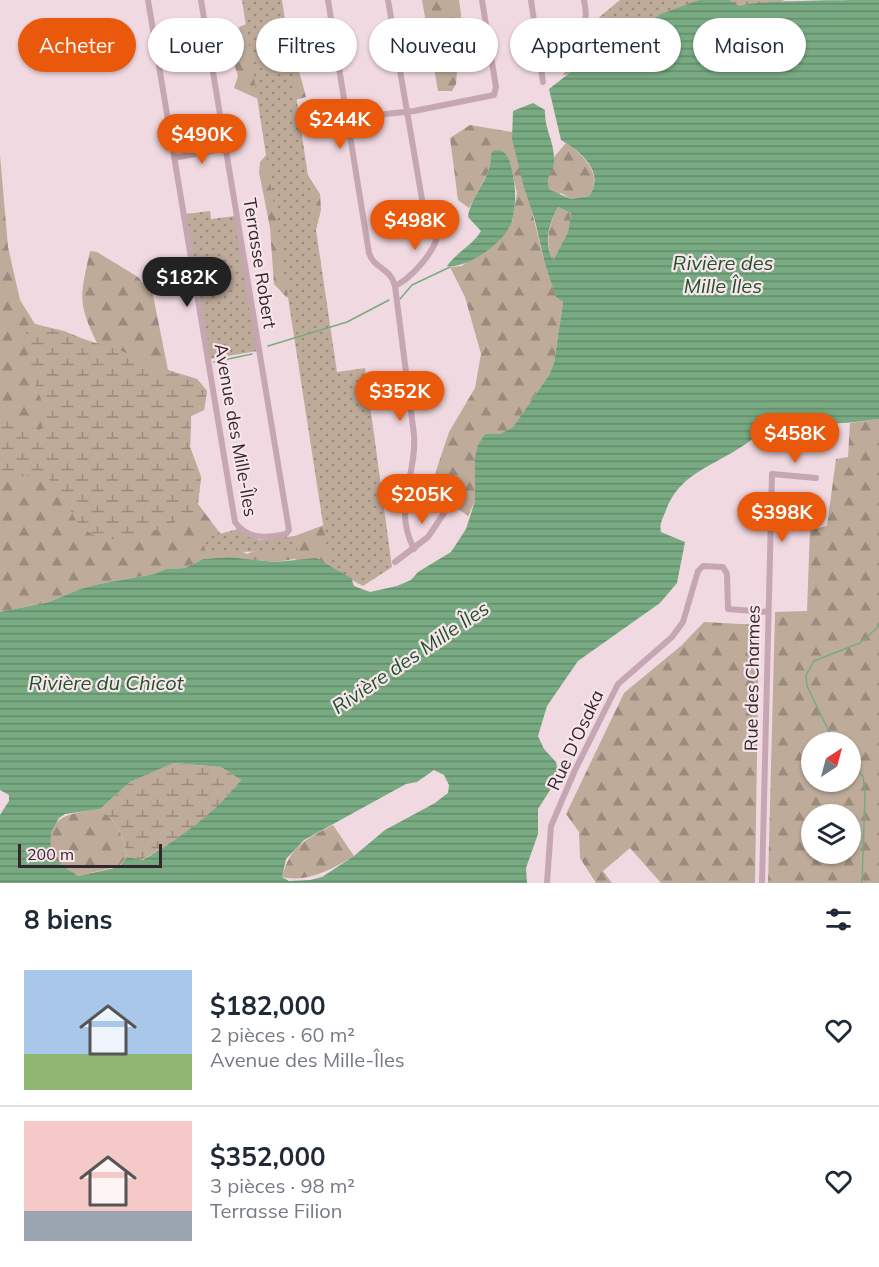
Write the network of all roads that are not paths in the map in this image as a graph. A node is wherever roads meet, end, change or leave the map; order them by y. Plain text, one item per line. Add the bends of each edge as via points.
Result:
1 (148, 0) edge
2 (201, 0) edge
3 (328, 0) edge
4 (388, 0) edge
5 (482, 0) edge
6 (531, 0) edge
7 (584, 0) edge
8 (534, 18) edge
9 (585, 18) edge
10 (542, 72) edge
11 (543, 82) dead end
12 (406, 110) junction
13 (375, 115) dead end
14 (226, 148) junction
15 (174, 158) junction
16 (394, 286) junction
17 (816, 478) dead end
18 (444, 513) dead end
19 (289, 532) joint
20 (414, 549) junction
21 (395, 562) dead end
22 (768, 612) junction
23 (547, 883) edge
24 (762, 883) edge

1 - 15 street, Avenue des Mille-Îles
2 - 14 street, Terrasse Robert
3 - 16 street via 369,253 390,274
4 - 12 street
5 - 12 street via 495,94
6 - 8 street
7 - 9 street
10 - 11 street
12 - 13 street
12 - 16 street via 424,211 436,237 423,260
14 - 15 street
14 - 19 street, Terrasse Robert
15 - 19 street, Avenue des Mille-Îles via 235,522 257,538
16 - 20 street via 415,440 403,504 405,525
17 - 22 street, Rue des Charmes via 772,474
18 - 20 street via 428,537
20 - 21 street
22 - 23 street, Rue D'Osaka via 728,609 727,574 723,567 703,566 698,571 683,622 672,637 618,684 575,770 551,826
22 - 24 street, Rue des Charmes

